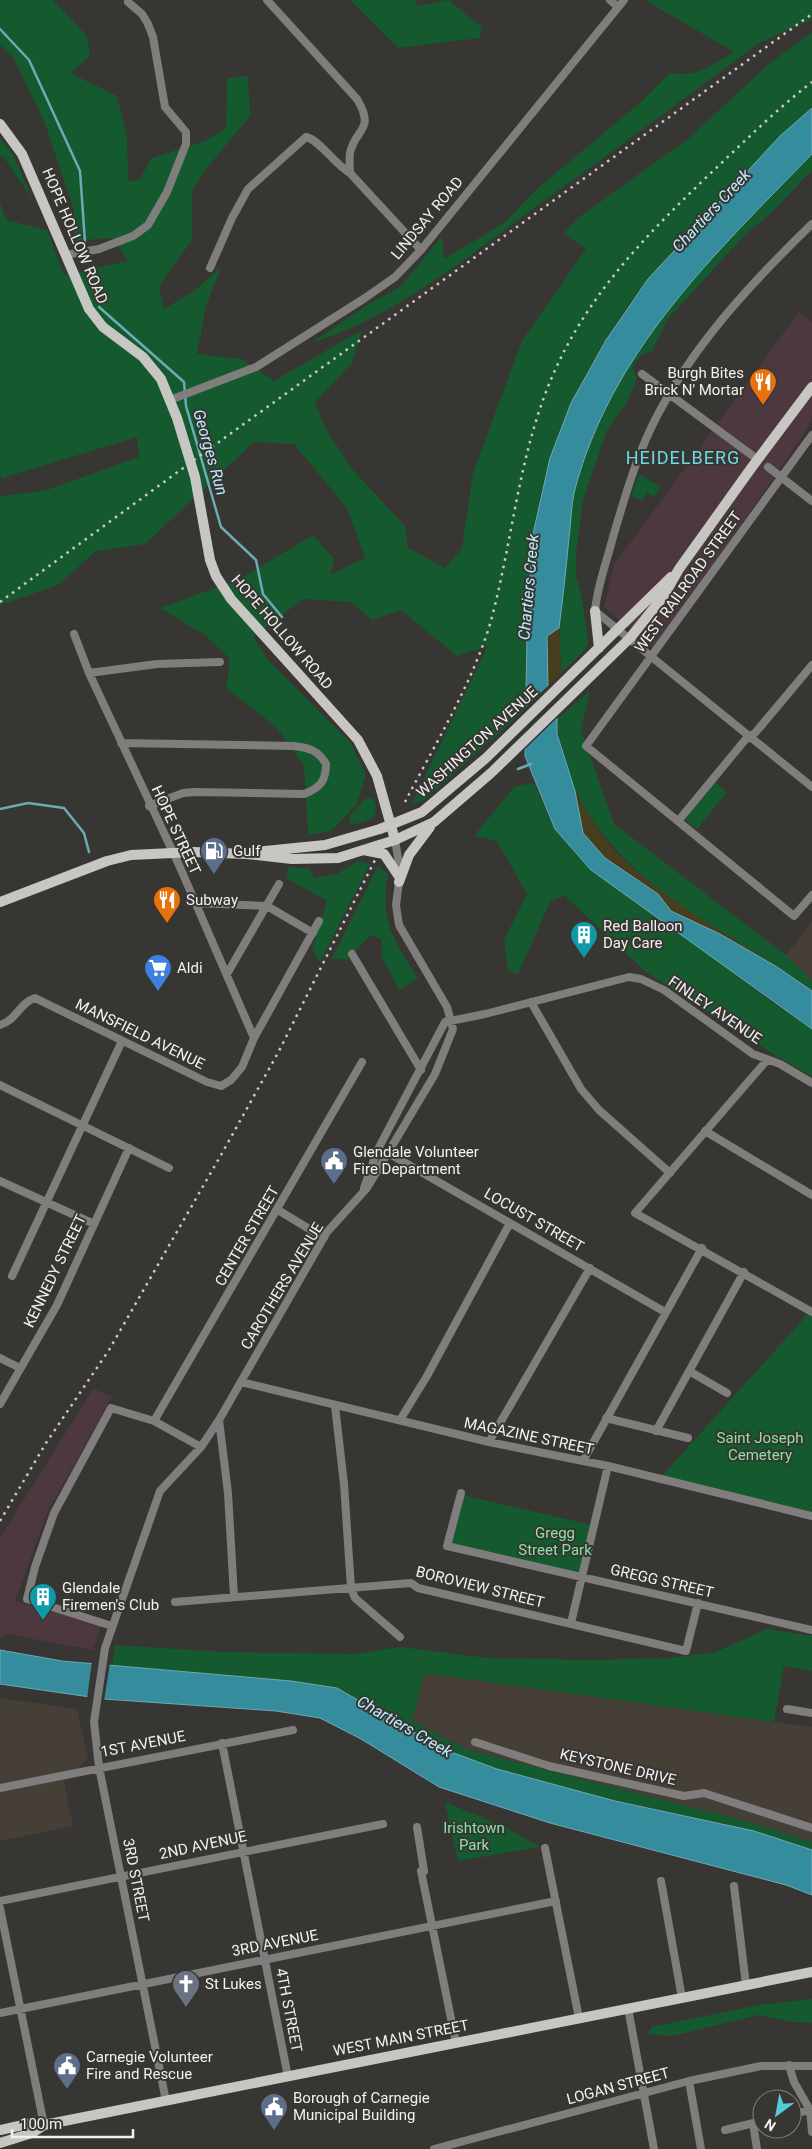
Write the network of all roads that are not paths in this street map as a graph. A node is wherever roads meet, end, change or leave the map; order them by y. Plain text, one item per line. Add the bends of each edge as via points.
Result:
1 (267, 0) edge
2 (610, 0) edge
3 (624, 0) edge
4 (128, 2) dead end
5 (618, 8) junction
6 (0, 124) edge
7 (350, 173) junction
8 (812, 224) edge
9 (421, 250) junction
10 (65, 255) junction
11 (210, 268) dead end
12 (642, 374) dead end
13 (812, 388) edge
14 (669, 394) junction
15 (174, 398) junction
16 (812, 435) edge
17 (758, 459) junction
18 (768, 467) dead end
19 (782, 478) junction
20 (812, 501) edge
21 (679, 569) junction
22 (595, 611) junction
23 (619, 629) junction
24 (74, 634) dead end
25 (630, 638) junction
26 (597, 650) junction
27 (651, 654) junction
28 (220, 662) dead end
29 (812, 664) edge
30 (89, 673) junction
31 (751, 737) junction
32 (121, 743) junction
33 (812, 787) edge
34 (149, 806) junction
35 (678, 820) junction
36 (434, 822) junction
37 (392, 824) junction
38 (395, 840) junction
39 (360, 850) junction
40 (172, 852) junction
41 (247, 854) junction
42 (399, 879) junction
43 (279, 884) dead end
44 (812, 895) edge
45 (0, 902) edge
46 (195, 903) junction
47 (267, 906) junction
48 (320, 921) dead end
49 (313, 933) junction
50 (352, 954) dead end
51 (226, 974) junction
52 (531, 1002) junction
53 (452, 1021) junction
54 (0, 1025) edge
55 (254, 1038) junction
56 (122, 1040) junction
57 (767, 1060) junction
58 (362, 1062) dead end
59 (421, 1070) junction
60 (812, 1082) edge
61 (0, 1085) edge
62 (82, 1125) junction
63 (705, 1131) junction
64 (129, 1148) junction
65 (388, 1153) junction
66 (169, 1168) dead end
67 (670, 1173) junction
68 (0, 1181) edge
69 (362, 1193) junction
70 (812, 1195) edge
71 (46, 1202) junction
72 (278, 1210) junction
73 (510, 1223) junction
74 (94, 1224) junction
75 (324, 1238) junction
76 (702, 1248) junction
77 (590, 1268) junction
78 (744, 1272) junction
79 (12, 1276) dead end
80 (665, 1312) junction
81 (812, 1312) edge
82 (0, 1358) edge
83 (20, 1368) junction
84 (689, 1370) junction
85 (241, 1382) junction
86 (727, 1393) dead end
87 (0, 1404) edge
88 (335, 1406) junction
89 (606, 1418) junction
90 (219, 1420) junction
91 (400, 1420) junction
92 (154, 1422) junction
93 (656, 1431) junction
94 (688, 1438) dead end
95 (488, 1442) junction
96 (201, 1447) junction
97 (583, 1461) junction
98 (608, 1466) junction
99 (461, 1493) dead end
100 (812, 1516) edge
101 (582, 1577) junction
102 (351, 1588) junction
103 (234, 1596) junction
104 (175, 1602) dead end
105 (698, 1603) junction
106 (571, 1623) junction
107 (112, 1626) junction
108 (812, 1630) edge
109 (400, 1637) dead end
110 (102, 1665) joint
111 (787, 1709) dead end
112 (812, 1713) edge
113 (293, 1730) dead end
114 (475, 1742) dead end
115 (222, 1743) junction
116 (99, 1767) junction
117 (0, 1788) edge
118 (382, 1824) dead end
119 (417, 1827) dead end
120 (812, 1828) edge
121 (545, 1848) dead end
122 (242, 1851) junction
123 (122, 1876) junction
124 (661, 1881) dead end
125 (734, 1886) dead end
126 (0, 1900) edge
127 (556, 1901) junction
128 (0, 1908) edge
129 (432, 1926) junction
130 (264, 1960) junction
131 (812, 1972) edge
132 (143, 1984) junction
133 (746, 1985) junction
134 (682, 1998) junction
135 (628, 2008) junction
136 (20, 2009) junction
137 (0, 2013) edge
138 (579, 2018) junction
139 (456, 2042) junction
140 (789, 2065) junction
141 (812, 2066) edge
142 (288, 2077) junction
143 (689, 2081) junction
144 (645, 2094) junction
145 (166, 2101) junction
146 (810, 2110) junction
147 (802, 2112) edge
148 (32, 2123) junction
149 (752, 2123) edge
150 (0, 2124) edge
151 (44, 2125) junction
152 (0, 2130) edge
153 (724, 2130) dead end
154 (812, 2132) edge
155 (0, 2144) edge
156 (434, 2149) edge
157 (654, 2149) edge
158 (701, 2149) edge

1 - 7 street via 357,99 365,112 364,127 350,151
2 - 5 street
3 - 5 street, LINDSAY ROAD
4 - 10 street via 148,24 164,108 186,132 186,144 167,192 148,225 133,236 100,249
5 - 9 street, LINDSAY ROAD
6 - 10 main road, HOPE HOLLOW ROAD via 22,154
7 - 9 street
7 - 11 street via 338,166 313,139 306,137 248,189
8 - 14 street via 759,275 723,318
9 - 15 street, LINDSAY ROAD via 387,282 273,357 256,367
10 - 15 main road, HOPE HOLLOW ROAD via 93,316 150,364
12 - 14 street
13 - 17 main road
14 - 17 street
14 - 22 street via 651,427 625,496
15 - 37 main road, HOPE HOLLOW ROAD via 216,576 231,599 358,740 377,776
16 - 19 street, WEST RAILROAD STREET
17 - 21 main road
18 - 19 street
19 - 20 street
19 - 27 street, WEST RAILROAD STREET
21 - 23 main road, WASHINGTON AVENUE
21 - 25 main road, WASHINGTON AVENUE via 663,597
22 - 23 street
22 - 26 main road
23 - 25 street
23 - 26 main road, WASHINGTON AVENUE
24 - 30 street, HOPE STREET
25 - 27 street
25 - 36 main road, WASHINGTON AVENUE via 490,773
26 - 37 main road, WASHINGTON AVENUE via 486,758 427,808
27 - 31 street
27 - 35 street, WEST RAILROAD STREET via 586,746
28 - 30 street via 157,664
29 - 31 street
30 - 32 street, HOPE STREET
31 - 33 street
31 - 35 street via 745,740
32 - 34 street, HOPE STREET
32 - 34 street via 294,746 312,749 326,764 323,782 316,790 304,794 195,792 183,793
34 - 40 street, HOPE STREET
35 - 44 street via 794,916
36 - 38 main road, WASHINGTON AVENUE
36 - 42 main road via 413,848
37 - 38 main road, HOPE HOLLOW ROAD
37 - 41 main road, WASHINGTON AVENUE via 325,846
38 - 39 main road, WASHINGTON AVENUE
38 - 42 street
39 - 41 main road, WASHINGTON AVENUE via 338,858 322,859
39 - 42 main road via 384,854
40 - 41 main road, WASHINGTON AVENUE
40 - 45 main road, WASHINGTON AVENUE via 119,857
40 - 46 street, HOPE STREET
42 - 53 street via 396,905 399,925
43 - 47 street
46 - 47 street
46 - 51 street, HOPE STREET
47 - 49 street
47 - 51 street
48 - 49 street
49 - 55 street
50 - 59 street
51 - 55 street, HOPE STREET
52 - 53 street, FINLEY AVENUE
52 - 57 street, FINLEY AVENUE via 629,977 641,979 664,990 753,1054
52 - 67 street via 581,1089 599,1110
53 - 59 street via 442,1026
53 - 65 street, CAROTHERS AVENUE via 451,1038 435,1074
54 - 56 street, MANSFIELD AVENUE via 14,1018 25,1001 34,998
55 - 56 street, MANSFIELD AVENUE via 242,1067 232,1080 222,1086 207,1082
56 - 62 street
57 - 60 street, FINLEY AVENUE
57 - 63 street
58 - 72 street, CENTER STREET
59 - 69 street via 377,1151
61 - 62 street
62 - 64 street
62 - 71 street
63 - 67 street
63 - 70 street
64 - 66 street
64 - 74 street, KENNEDY STREET
65 - 69 street, CAROTHERS AVENUE
65 - 73 street, LOCUST STREET
67 - 76 street via 635,1213
68 - 71 street
69 - 75 street, CAROTHERS AVENUE
71 - 74 street
71 - 79 street
72 - 75 street
72 - 92 street, CENTER STREET
73 - 77 street, LOCUST STREET
73 - 91 street
74 - 83 street, KENNEDY STREET via 57,1305
75 - 85 street, CAROTHERS AVENUE
76 - 78 street
76 - 80 street
77 - 80 street, LOCUST STREET
77 - 95 street
78 - 81 street
78 - 84 street
80 - 89 street
82 - 83 street
83 - 87 street, KENNEDY STREET
84 - 86 street
84 - 93 street
85 - 88 street, MAGAZINE STREET
85 - 90 street, CAROTHERS AVENUE
88 - 91 street, MAGAZINE STREET
88 - 102 street
89 - 93 street
89 - 97 street
90 - 96 street, CAROTHERS AVENUE
90 - 103 street via 228,1493
91 - 95 street, MAGAZINE STREET
92 - 96 street
92 - 107 street via 112,1408 54,1513 27,1599
93 - 94 street
95 - 97 street, MAGAZINE STREET
96 - 107 street, CAROTHERS AVENUE via 160,1491
97 - 98 street, MAGAZINE STREET
98 - 100 street, MAGAZINE STREET
98 - 101 street
99 - 101 street, GREGG STREET via 447,1546
101 - 105 street, GREGG STREET
101 - 106 street
102 - 103 street, BOROVIEW STREET
102 - 106 street, BOROVIEW STREET via 411,1582 418,1588
102 - 109 street via 355,1598
103 - 104 street, BOROVIEW STREET
105 - 106 street, BOROVIEW STREET via 686,1651
105 - 108 street, GREGG STREET
107 - 110 street, CAROTHERS AVENUE
110 - 116 street, 3RD STREET via 93,1732
111 - 112 street
113 - 115 street, 1ST AVENUE
114 - 120 street, KEYSTONE DRIVE via 549,1766 684,1796 704,1793
115 - 116 street, 1ST AVENUE
115 - 122 street, 4TH STREET
116 - 117 street, 1ST AVENUE
116 - 123 street, 3RD STREET
118 - 122 street, 2ND AVENUE
119 - 129 street
121 - 127 street
122 - 123 street, 2ND AVENUE
122 - 130 street, 4TH STREET
123 - 126 street, 2ND AVENUE
123 - 132 street, 3RD STREET
124 - 134 street
125 - 133 street
127 - 129 street, 3RD AVENUE
127 - 138 street
128 - 136 street
129 - 130 street, 3RD AVENUE
129 - 139 street
130 - 132 street, 3RD AVENUE
130 - 142 street, 4TH STREET
131 - 133 main road, WEST MAIN STREET
132 - 136 street, 3RD AVENUE
132 - 145 street, 3RD STREET
133 - 134 main road, WEST MAIN STREET
134 - 135 main road, WEST MAIN STREET
135 - 138 main road, WEST MAIN STREET
135 - 144 street
136 - 137 street, 3RD AVENUE
136 - 151 street
138 - 139 main road, WEST MAIN STREET
139 - 142 main road, WEST MAIN STREET
140 - 141 street, LOGAN STREET
140 - 143 street, LOGAN STREET via 760,2066
140 - 146 street via 794,2082
142 - 145 main road, WEST MAIN STREET
143 - 144 street, LOGAN STREET
143 - 158 street
144 - 156 street, LOGAN STREET
144 - 157 street
145 - 151 main road, WEST MAIN STREET
146 - 147 street
146 - 154 street
148 - 150 main road
148 - 151 main road
148 - 152 main road
149 - 153 street
151 - 155 main road, WEST MAIN STREET via 32,2133

